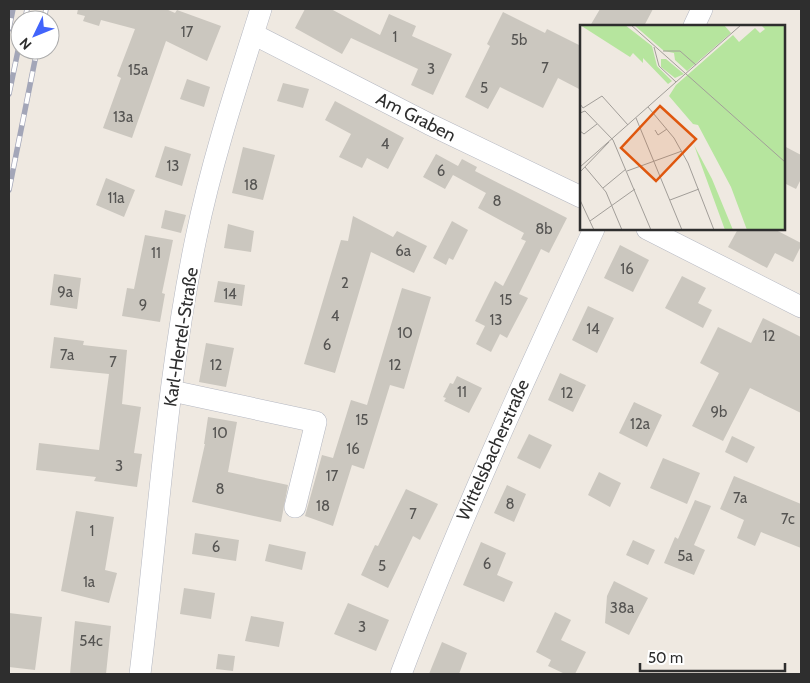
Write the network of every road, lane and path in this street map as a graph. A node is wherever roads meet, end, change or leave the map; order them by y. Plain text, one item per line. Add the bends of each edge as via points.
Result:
1 (261, 9) edge
2 (702, 9) edge
3 (694, 25) edge
4 (253, 34) junction
5 (580, 196) edge
6 (594, 230) edge
7 (649, 230) edge
8 (801, 307) edge
9 (172, 390) junction
10 (295, 507) dead end
11 (140, 674) edge
12 (401, 674) edge

1 - 4 street, Karl-Hertel-Straße
2 - 3 street
4 - 5 street, Am Graben via 429,124
4 - 9 street, Karl-Hertel-Straße via 223,127 196,239
6 - 12 street, Wittelsbacherstraße via 513,403 433,588
7 - 8 street
9 - 10 street via 316,422
9 - 11 street, Karl-Hertel-Straße

